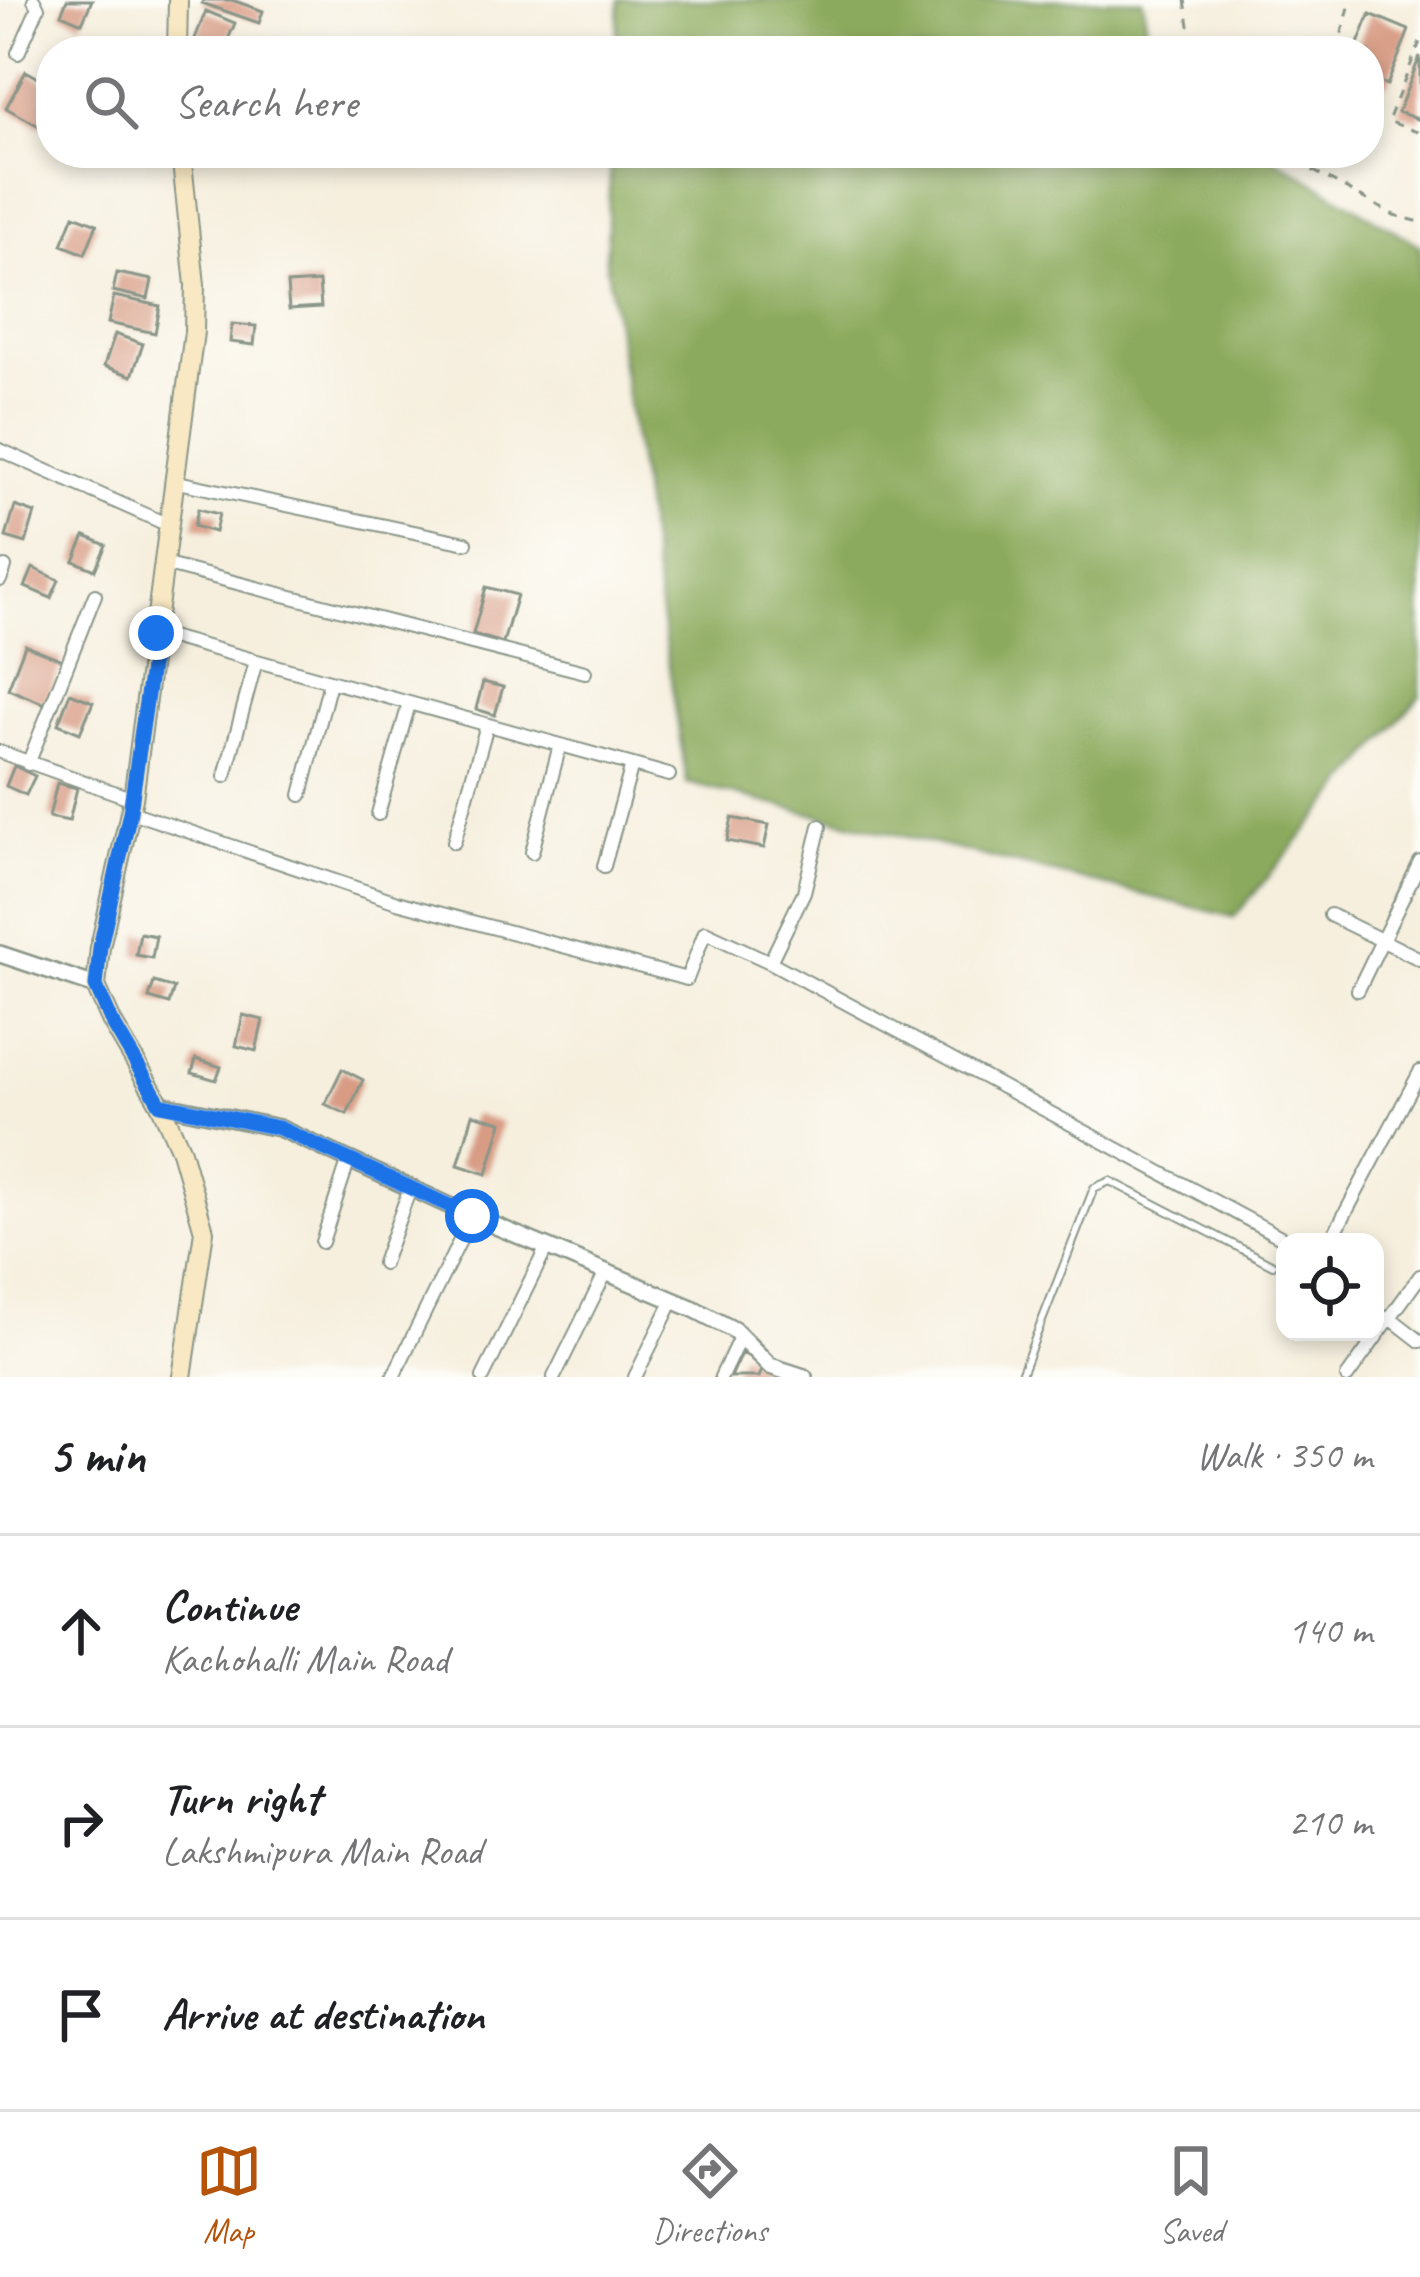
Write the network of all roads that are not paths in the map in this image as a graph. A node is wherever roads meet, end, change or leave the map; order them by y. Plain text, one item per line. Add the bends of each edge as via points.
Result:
1 (34, 0) edge
2 (178, 0) edge
3 (177, 36) edge
4 (18, 53) dead end
5 (183, 168) edge
6 (0, 451) edge
7 (173, 481) junction
8 (166, 524) junction
9 (466, 543) dead end
10 (163, 564) junction
11 (95, 595) dead end
12 (156, 633) junction
13 (256, 661) junction
14 (585, 672) dead end
15 (330, 682) junction
16 (410, 704) junction
17 (487, 725) junction
18 (560, 745) junction
19 (0, 752) edge
20 (28, 764) junction
21 (632, 765) junction
22 (225, 776) dead end
23 (669, 776) dead end
24 (301, 794) dead end
25 (132, 806) junction
26 (377, 814) dead end
27 (820, 826) dead end
28 (454, 842) dead end
29 (532, 852) dead end
30 (1420, 862) edge
31 (604, 866) dead end
32 (1330, 915) dead end
33 (1382, 940) junction
34 (0, 954) edge
35 (1420, 959) edge
36 (770, 962) junction
37 (96, 986) junction
38 (1358, 990) dead end
39 (1420, 1072) edge
40 (160, 1104) junction
41 (349, 1159) junction
42 (410, 1188) junction
43 (472, 1216) junction
44 (1335, 1233) edge
45 (1276, 1235) edge
46 (322, 1242) dead end
47 (548, 1246) junction
48 (383, 1263) dead end
49 (1273, 1265) dead end
50 (606, 1272) junction
51 (1420, 1276) edge
52 (673, 1300) junction
53 (1389, 1317) junction
54 (740, 1337) junction
55 (1420, 1341) edge
56 (182, 1377) edge
57 (393, 1377) edge
58 (483, 1377) edge
59 (554, 1377) edge
60 (635, 1377) edge
61 (721, 1377) edge
62 (804, 1377) edge
63 (1020, 1377) edge
64 (1347, 1377) edge

1 - 4 street via 38,8
2 - 3 main road
5 - 7 main road via 194,332
6 - 8 street
7 - 8 main road
7 - 9 street
8 - 10 main road
10 - 12 main road
10 - 14 street
11 - 20 street
12 - 13 street
12 - 25 main road
13 - 15 street
13 - 22 street
15 - 16 street
15 - 24 street
16 - 17 street
16 - 26 street
17 - 18 street
17 - 28 street
18 - 21 street
18 - 29 street
19 - 20 street
20 - 25 street
21 - 23 street
21 - 31 street
25 - 36 street via 397,902 687,979 705,932
25 - 37 main road
27 - 36 street via 804,892
30 - 33 street
32 - 33 street
33 - 35 street
33 - 38 street
34 - 37 street
36 - 45 street
37 - 40 main road
39 - 44 street
40 - 41 street via 279,1128
40 - 56 main road via 203,1232
41 - 42 street
41 - 46 street
42 - 43 street
42 - 48 street
43 - 47 street
43 - 57 street
47 - 50 street
47 - 58 street
49 - 63 lane via 1102,1182
50 - 52 street
50 - 59 street
51 - 53 street
52 - 54 street
52 - 60 street
53 - 55 street
53 - 64 street
54 - 61 street
54 - 62 street via 770,1366

